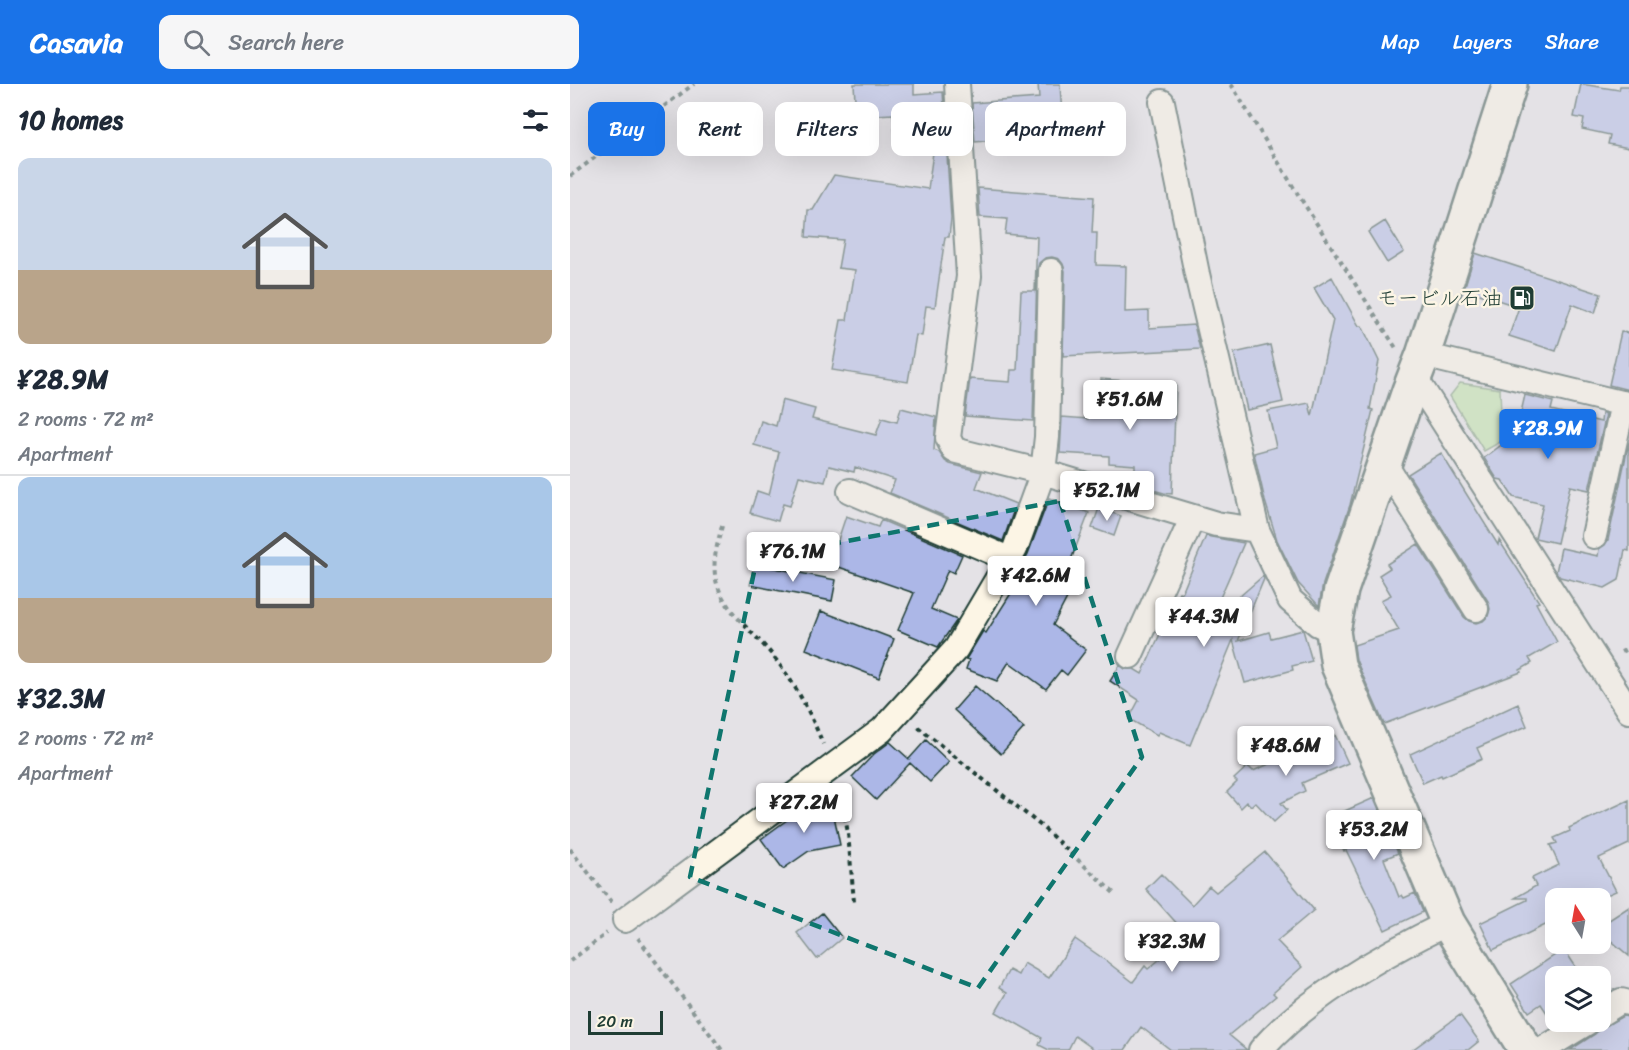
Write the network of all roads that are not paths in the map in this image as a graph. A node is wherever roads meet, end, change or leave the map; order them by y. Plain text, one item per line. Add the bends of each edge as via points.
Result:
1 (957, 84) edge
2 (1509, 84) edge
3 (1162, 102) dead end
4 (1051, 271) dead end
5 (1419, 366) junction
6 (1626, 404) edge
7 (1384, 464) junction
8 (1043, 472) junction
9 (850, 491) dead end
10 (1193, 517) junction
11 (1257, 530) junction
12 (1594, 536) dead end
13 (1009, 559) junction
14 (1476, 609) dead end
15 (1334, 631) junction
16 (1130, 656) dead end
17 (1629, 711) edge
18 (624, 920) road end
19 (1448, 923) junction
20 (1629, 1002) edge
21 (1611, 1007) edge
22 (1572, 1032) edge
23 (1260, 1050) edge
24 (1526, 1050) edge
25 (1542, 1050) edge

1 - 8 street via 969,276 948,438 954,450
2 - 5 street
3 - 11 street via 1197,274
4 - 8 street
5 - 6 street
5 - 7 street
5 - 17 street
6 - 12 street
7 - 14 street
7 - 15 street via 1341,590
8 - 10 street
8 - 13 street
9 - 13 street
10 - 11 street
10 - 16 street
11 - 15 street via 1290,600 1318,624
13 - 18 street via 956,649 882,730
15 - 19 street via 1338,665
19 - 23 street via 1393,950 1320,999
19 - 24 street
20 - 21 street via 1621,1001
22 - 25 street

